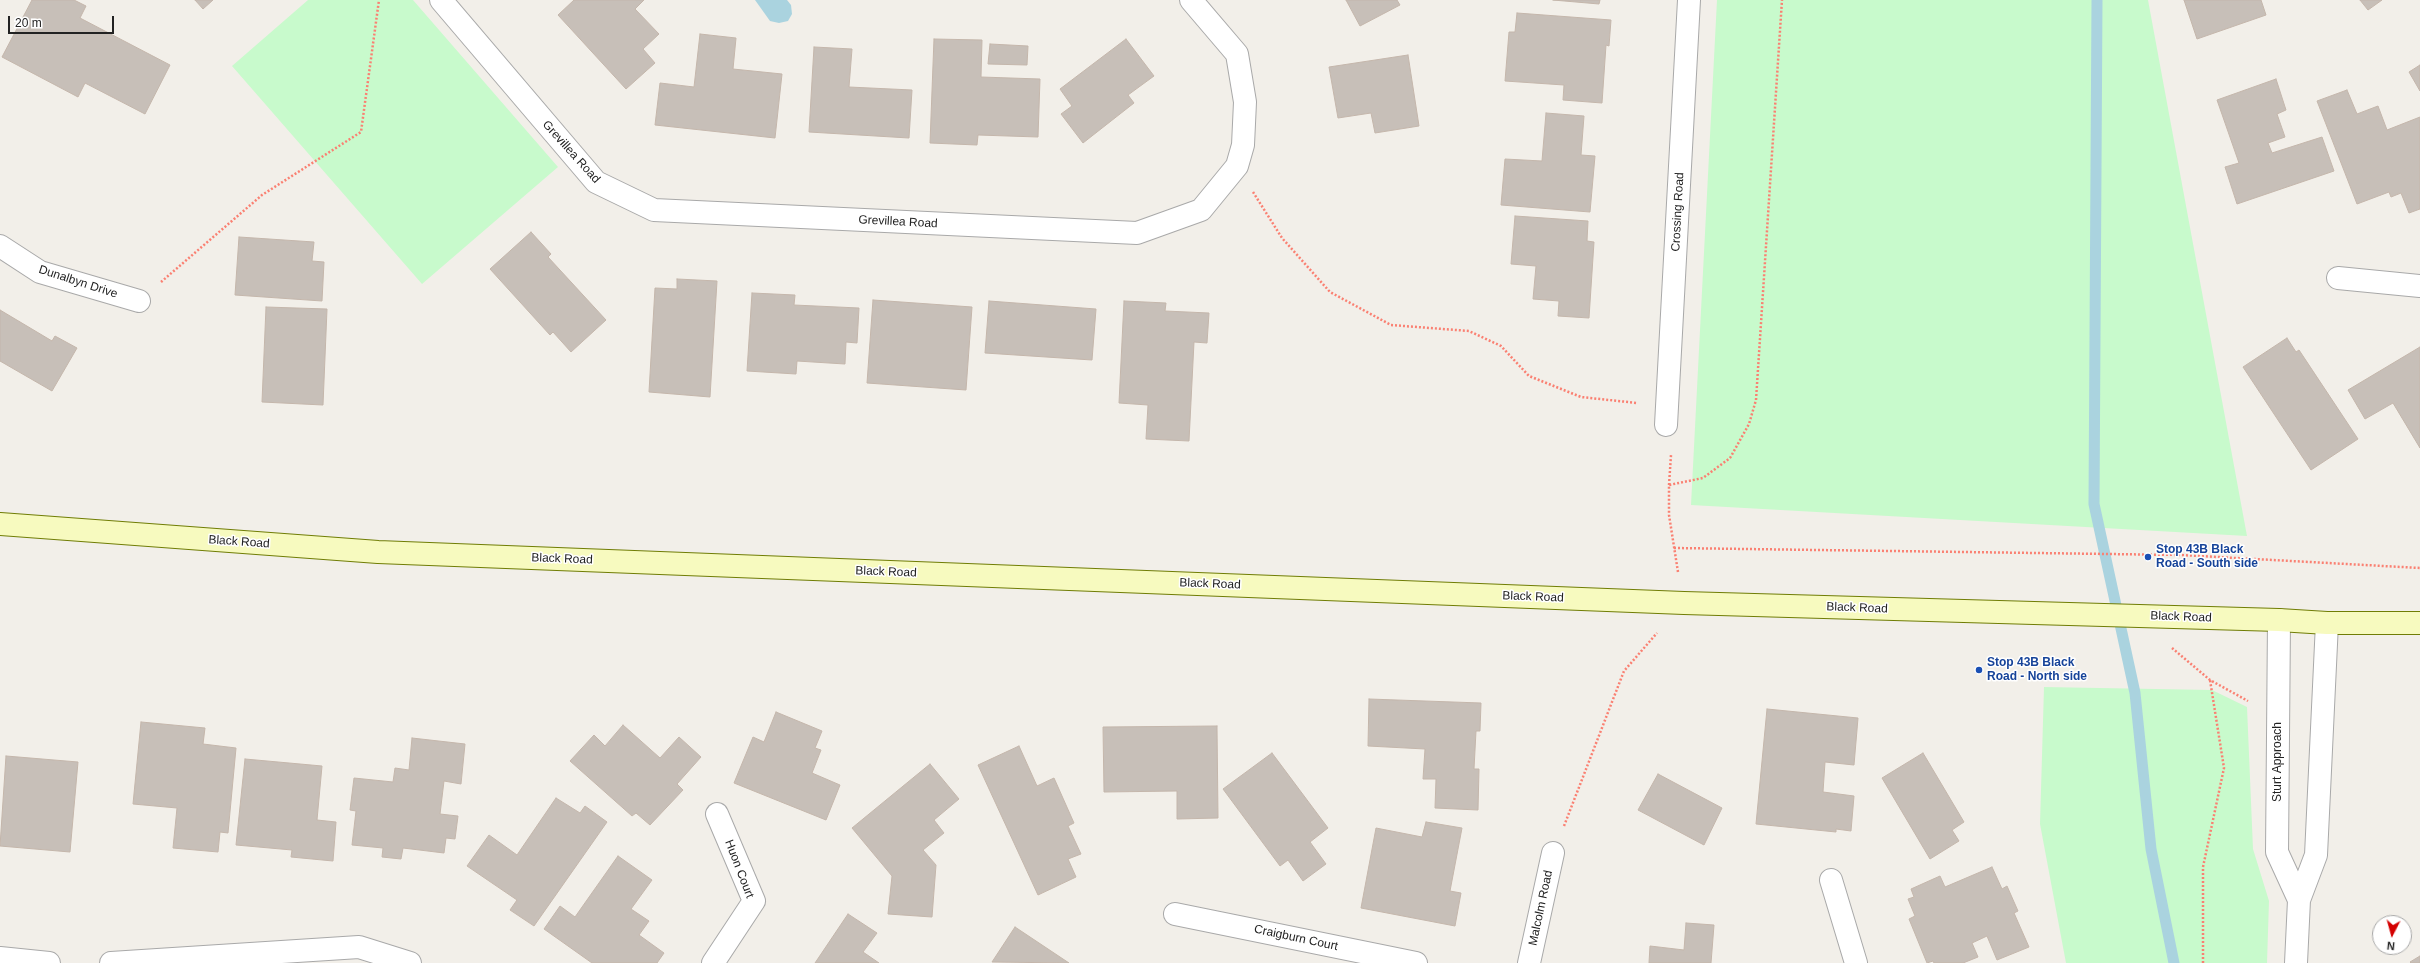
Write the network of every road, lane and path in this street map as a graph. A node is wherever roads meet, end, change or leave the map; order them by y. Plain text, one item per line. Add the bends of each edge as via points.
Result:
1 (379, 0) edge
2 (441, 0) edge
3 (1191, 0) edge
4 (1689, 0) edge
5 (1782, 0) edge
6 (1237, 166) junction
7 (0, 246) edge
8 (2338, 278) dead end
9 (2420, 286) edge
10 (139, 301) joint
11 (1667, 415) joint
12 (0, 524) edge
13 (1674, 548) junction
14 (2420, 568) edge
15 (1684, 603) junction
16 (2279, 620) junction
17 (2420, 623) edge
18 (2327, 624) junction
19 (2169, 646) dead end
20 (2210, 680) junction
21 (2278, 718) junction
22 (718, 814) dead end
23 (1553, 853) joint
24 (1831, 880) dead end
25 (2299, 900) junction
26 (1175, 914) dead end
27 (0, 958) edge
28 (49, 963) edge
29 (111, 963) edge
30 (410, 963) edge
31 (713, 963) edge
32 (1416, 963) edge
33 (1529, 963) edge
34 (1856, 963) edge
35 (2203, 963) edge
36 (2296, 963) edge

1 - 10 path via 361,132 262,195
2 - 6 street, Grevillea Road via 596,182 654,210 1137,233 1201,210
3 - 6 street, Grevillea Road via 1237,54 1245,102 1243,145
4 - 11 street, Crossing Road
5 - 13 path via 1756,400 1749,424 1730,458 1703,478 1669,485 1668,514
6 - 11 path via 1282,238 1330,292 1391,325 1469,331 1502,346 1528,376 1581,397
7 - 10 street, Dunalbyn Drive via 40,272
8 - 9 street
12 - 15 main road, Black Road via 386,552
13 - 14 path via 2181,555
13 - 15 path
15 - 16 main road, Black Road
15 - 23 path via 1624,671
16 - 18 main road, Black Road
16 - 21 street, Sturt Approach
17 - 18 main road, Black Road
18 - 25 street, Sturt Approach via 2316,855
19 - 20 path
20 - 21 path
20 - 35 path via 2224,768 2203,867
21 - 25 street, Sturt Approach via 2277,852
22 - 31 street, Huon Court via 754,901
23 - 33 street, Malcolm Road
24 - 34 street
25 - 36 street, Sturt Approach
26 - 32 street, Craigburn Court
27 - 28 street
29 - 30 street via 359,947

